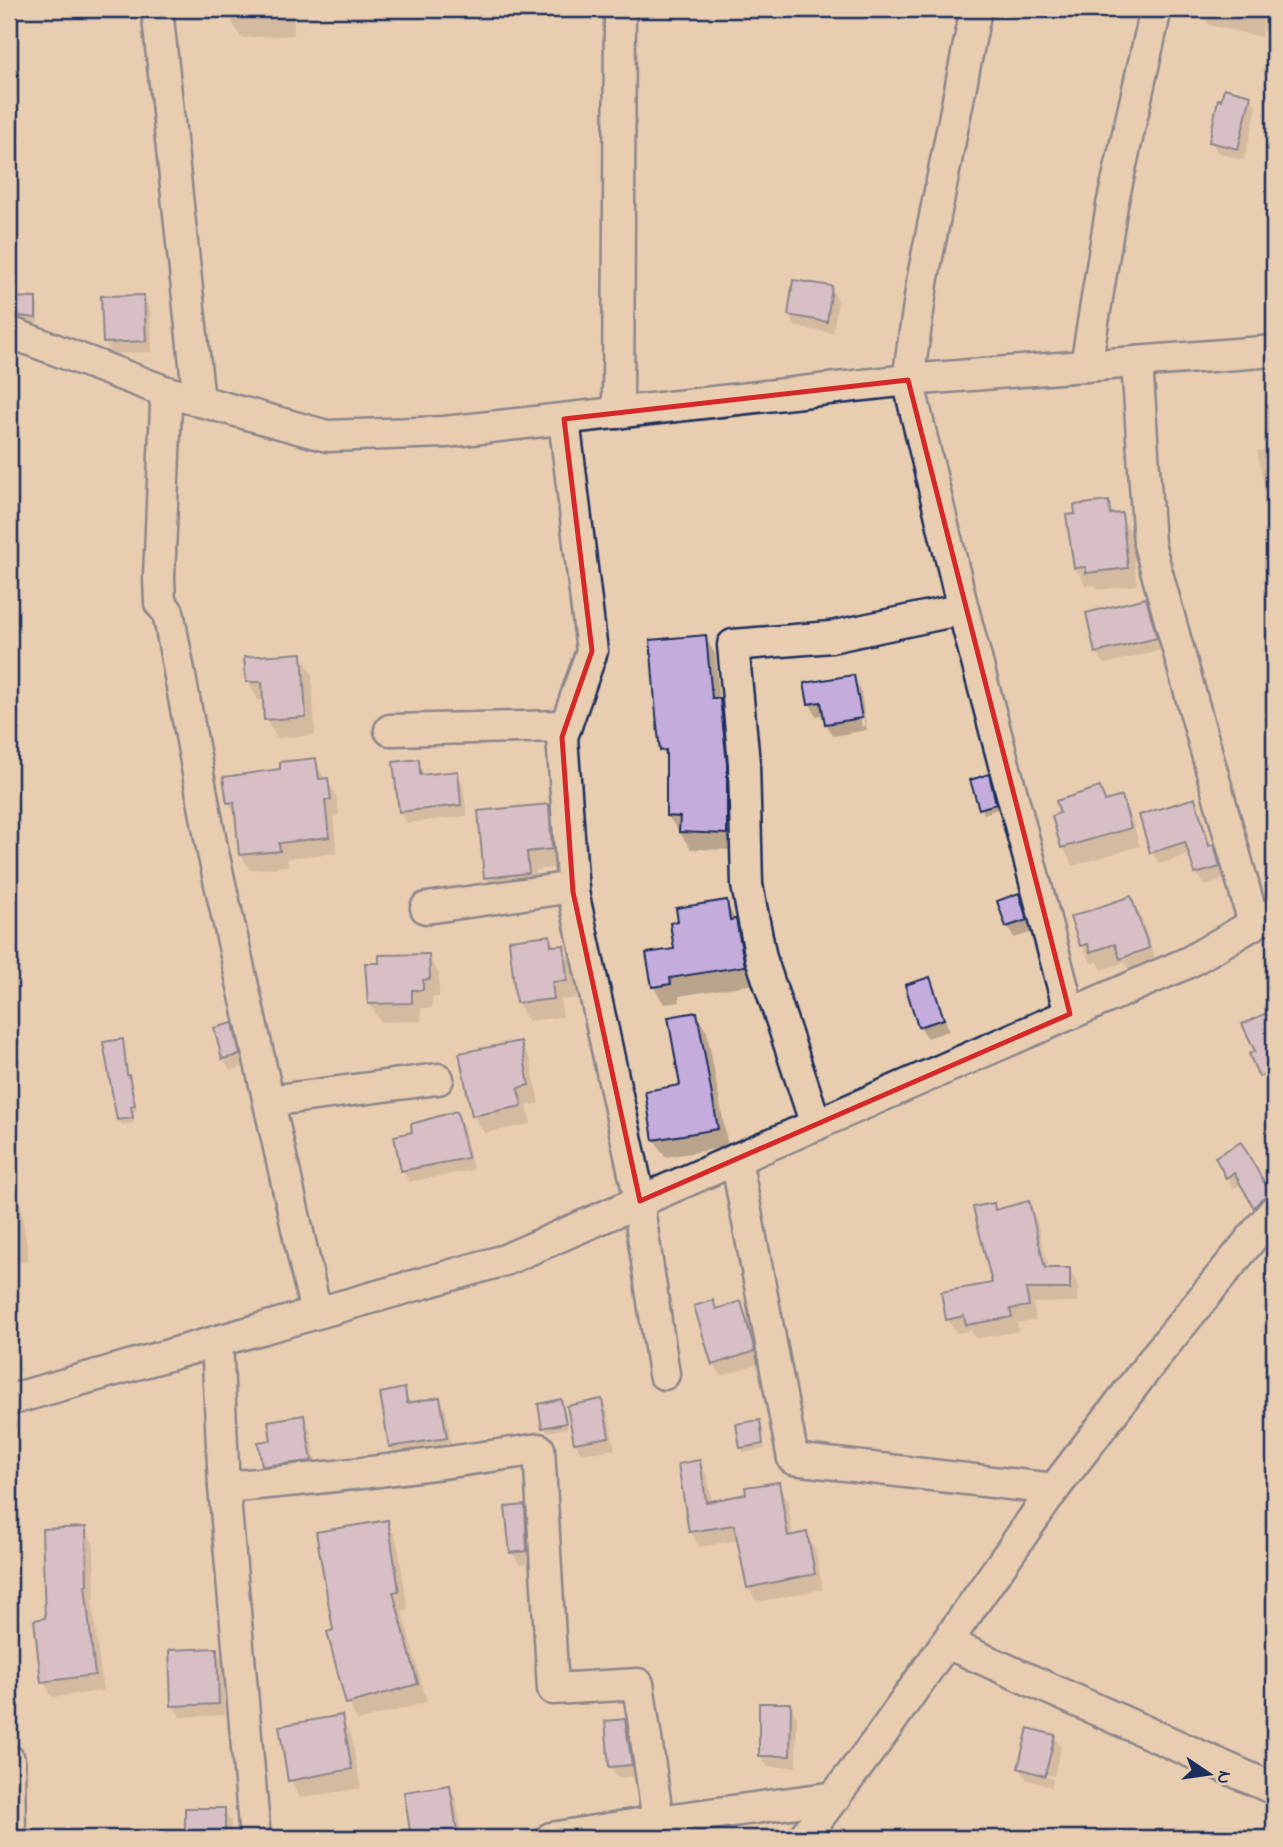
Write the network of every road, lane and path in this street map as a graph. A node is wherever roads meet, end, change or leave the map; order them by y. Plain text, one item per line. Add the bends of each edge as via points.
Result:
1 (157, 9) edge
2 (620, 9) edge
3 (976, 9) edge
4 (1156, 9) edge
5 (9, 332) edge
6 (1274, 351) edge
7 (1137, 362) junction
8 (1086, 366) junction
9 (908, 380) junction
10 (164, 391) junction
11 (200, 401) junction
12 (618, 413) junction
13 (564, 419) junction
14 (963, 608) junction
15 (566, 726) junction
16 (390, 730) dead end
17 (573, 887) junction
18 (426, 908) dead end
19 (1264, 918) edge
20 (1070, 1014) junction
21 (438, 1079) dead end
22 (269, 1101) junction
23 (816, 1125) junction
24 (736, 1159) junction
25 (640, 1201) junction
26 (1274, 1211) edge
27 (316, 1313) junction
28 (217, 1341) junction
29 (664, 1374) dead end
30 (9, 1400) edge
31 (224, 1487) junction
32 (1054, 1489) junction
33 (947, 1643) junction
34 (9, 1760) edge
35 (1274, 1789) edge
36 (835, 1797) junction
37 (664, 1829) edge
38 (10, 1838) edge
39 (255, 1838) edge
40 (551, 1838) edge
41 (803, 1838) edge

1 - 11 street
2 - 12 street
3 - 9 street via 923,277
4 - 8 street via 1112,205
5 - 10 street
6 - 7 street
7 - 8 street
7 - 19 street via 1149,544
8 - 9 street
9 - 12 street
9 - 14 street
10 - 11 street
10 - 22 street via 160,603 168,612 212,848
11 - 13 street via 327,436 445,432
12 - 13 street
13 - 15 street via 592,651
14 - 20 street
14 - 23 street via 831,637 733,645 744,763 747,885 761,958
15 - 16 street
15 - 17 street via 562,737
17 - 18 street
17 - 25 street
19 - 20 street via 1189,962
20 - 23 street
21 - 22 street
22 - 27 street
23 - 24 street
24 - 25 street
24 - 32 street via 793,1459
25 - 27 street via 505,1260
25 - 29 street
26 - 32 street
27 - 28 street
28 - 30 street
28 - 31 street
31 - 37 street via 358,1474 539,1448 554,1689 638,1684
31 - 39 street
32 - 33 street
33 - 35 street
33 - 36 street
34 - 38 street
36 - 37 street
36 - 41 street
37 - 40 street

